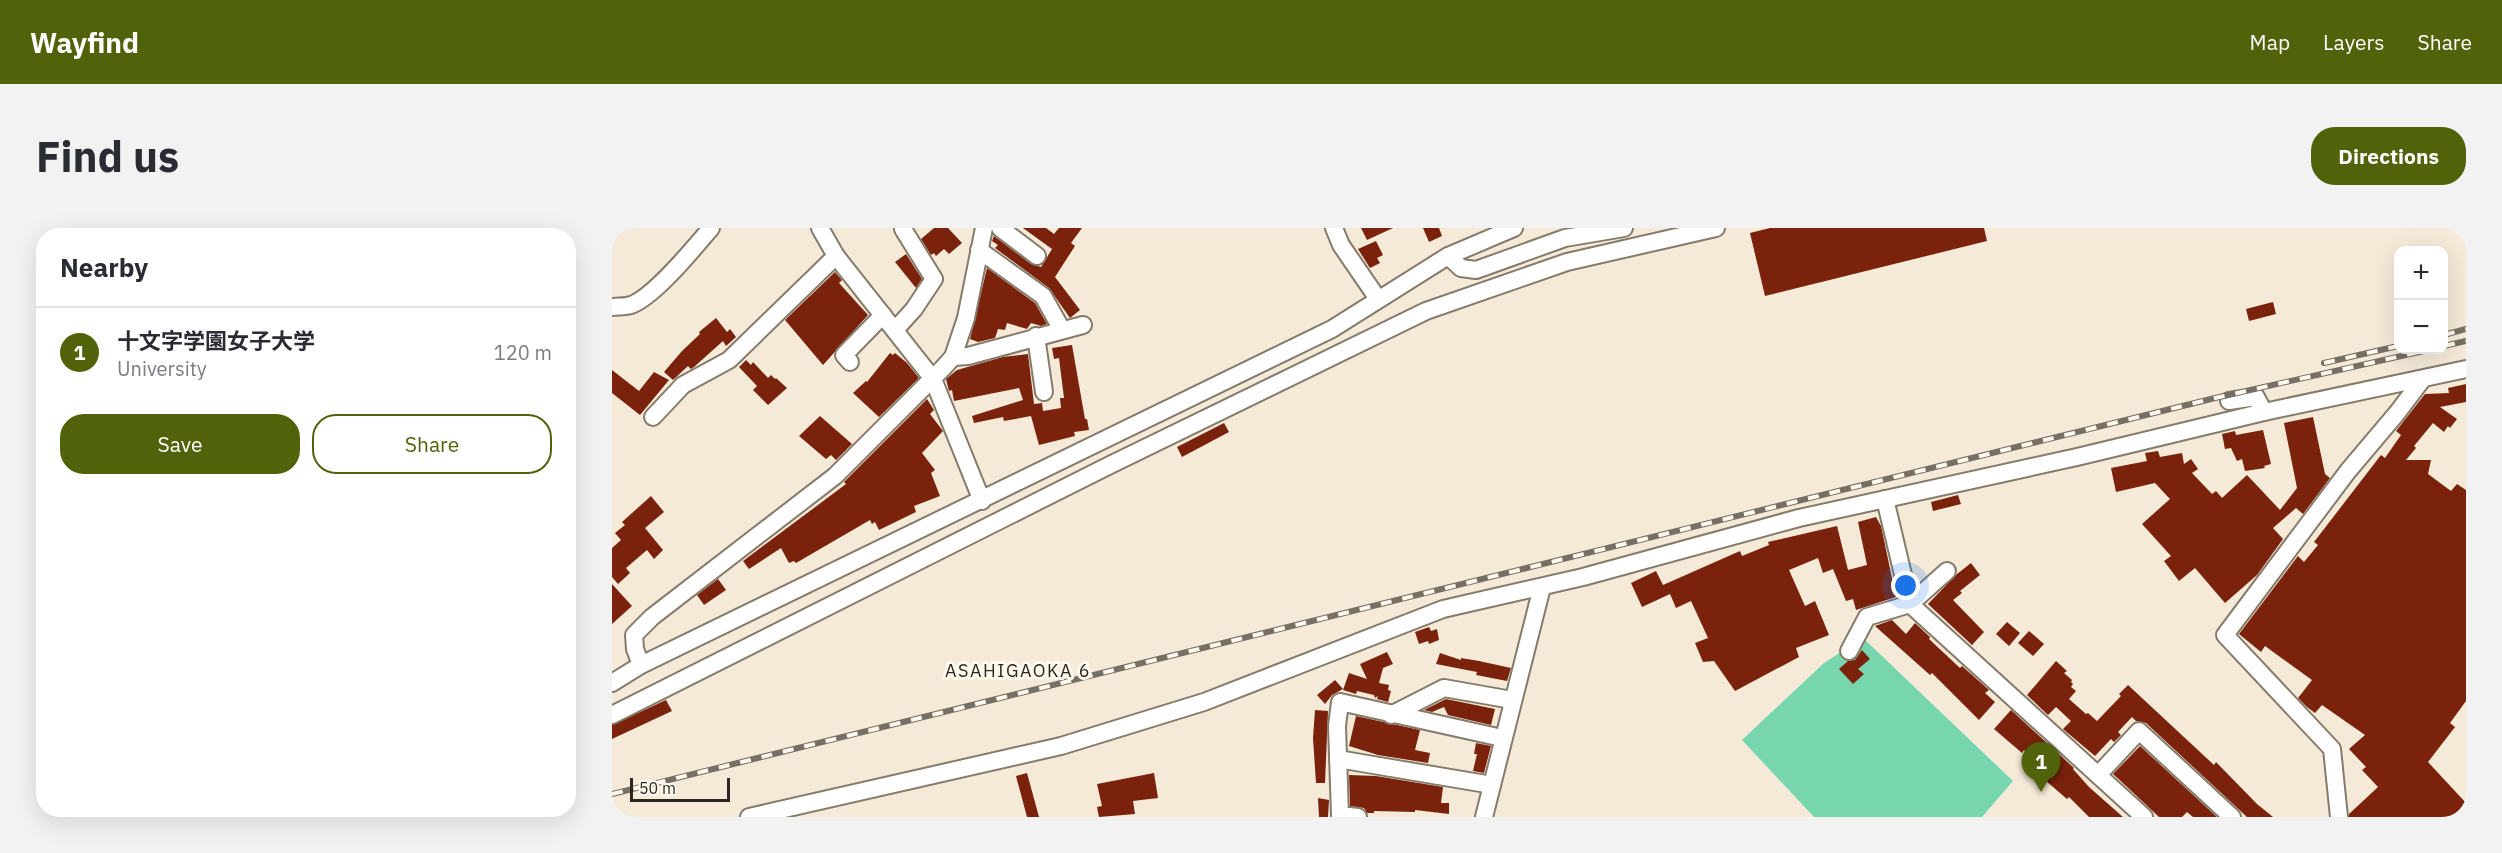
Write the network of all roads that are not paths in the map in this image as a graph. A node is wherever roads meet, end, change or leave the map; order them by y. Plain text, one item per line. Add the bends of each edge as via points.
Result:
1 (711, 228) edge
2 (820, 228) edge
3 (984, 228) edge
4 (1000, 228) edge
5 (1334, 228) edge
6 (1514, 228) edge
7 (1624, 228) edge
8 (1716, 228) edge
9 (903, 229) edge
10 (979, 250) junction
11 (836, 256) junction
12 (1037, 256) dead end
13 (1448, 256) junction
14 (1378, 299) junction
15 (612, 307) edge
16 (883, 315) junction
17 (1083, 325) dead end
18 (895, 330) junction
19 (1062, 330) junction
20 (1036, 336) junction
21 (953, 357) junction
22 (850, 362) dead end
23 (2466, 369) edge
24 (933, 379) junction
25 (2422, 380) junction
26 (1045, 392) dead end
27 (2229, 401) dead end
28 (2264, 412) junction
29 (653, 417) dead end
30 (1885, 499) junction
31 (982, 501) junction
32 (1947, 571) dead end
33 (1542, 588) junction
34 (1910, 603) junction
35 (1849, 651) dead end
36 (641, 664) junction
37 (612, 683) edge
38 (1512, 700) junction
39 (612, 715) edge
40 (1391, 715) junction
41 (1502, 738) junction
42 (1338, 759) junction
43 (2098, 775) junction
44 (1492, 785) junction
45 (748, 817) edge
46 (1358, 817) edge
47 (1484, 817) edge
48 (2144, 817) edge
49 (2232, 817) edge
50 (2339, 817) edge

1 - 15 street via 651,292 631,305
2 - 11 street
3 - 10 street
4 - 12 street
5 - 14 street via 1341,245
6 - 13 street
7 - 13 street via 1565,238 1476,270 1461,268
8 - 39 street via 1567,262 1426,311
9 - 18 street via 934,279
10 - 19 street via 1043,297
10 - 21 street via 966,318
11 - 16 street
11 - 29 street via 729,360 683,385
13 - 14 street
14 - 31 street via 1332,328
16 - 18 street
16 - 22 street via 844,355
17 - 19 street
18 - 24 street
19 - 20 street
20 - 21 street
20 - 26 street
21 - 24 street
23 - 25 street
24 - 31 street
24 - 36 street via 835,476 652,617 634,635
25 - 28 street
25 - 50 street via 2225,635 2332,749
27 - 28 street via 2256,397
28 - 30 street
30 - 33 street via 1799,518
30 - 34 street
31 - 36 street
32 - 34 street
33 - 38 street
33 - 45 street via 1443,609 1204,702 1061,746
34 - 35 street via 1867,617
34 - 43 street
36 - 37 street
38 - 40 street via 1444,688
38 - 41 street
40 - 41 street
40 - 42 street via 1340,702
41 - 44 street
42 - 44 street
42 - 46 street via 1340,816
43 - 48 street
43 - 49 street via 2139,731
44 - 47 street

